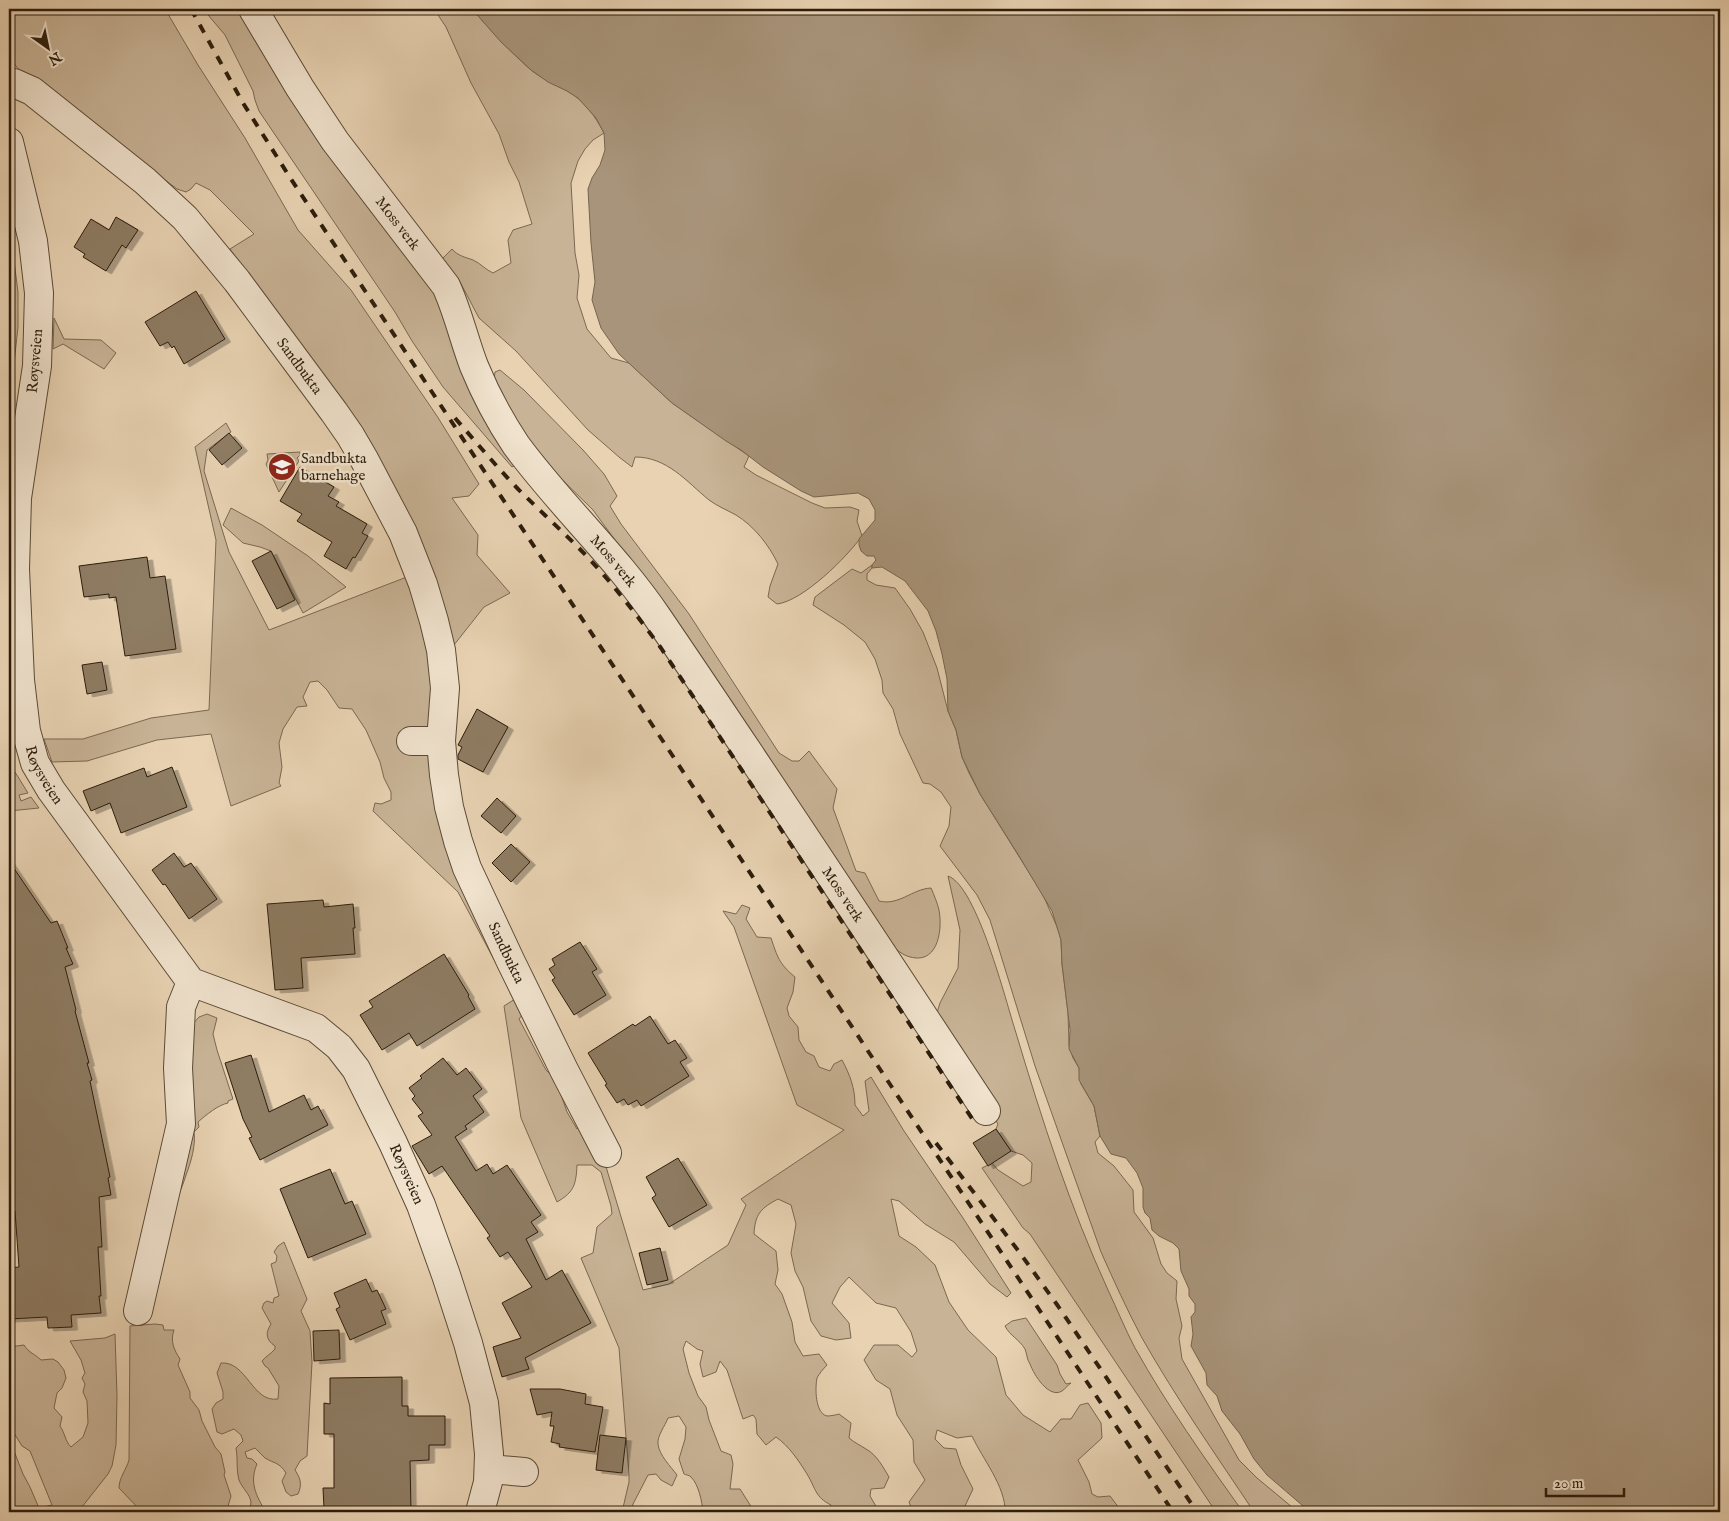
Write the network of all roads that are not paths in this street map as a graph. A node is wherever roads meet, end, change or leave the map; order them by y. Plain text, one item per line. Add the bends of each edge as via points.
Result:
1 (253, 9) edge
2 (9, 84) edge
3 (9, 142) edge
4 (411, 741) dead end
5 (440, 741) junction
6 (191, 982) junction
7 (986, 1110) dead end
8 (607, 1153) dead end
9 (138, 1311) dead end
10 (489, 1469) junction
11 (524, 1472) dead end
12 (480, 1512) edge

1 - 7 street, Moss verk via 335,140 446,286 481,383 516,444 644,597
2 - 5 street, Sandbukta via 32,91 145,181 184,218 237,281 350,435 403,533 434,621 445,688
3 - 6 street, Røysveien via 33,242 39,293 38,366 17,498 15,569 26,732 35,763 52,790
4 - 5 street
5 - 8 street, Sandbukta via 449,808 467,868
6 - 9 street via 181,1007 178,1068 181,1124
6 - 10 street, Røysveien via 316,1028 339,1047 356,1069 421,1205 446,1275 484,1403
10 - 11 street
10 - 12 street, Røysveien

